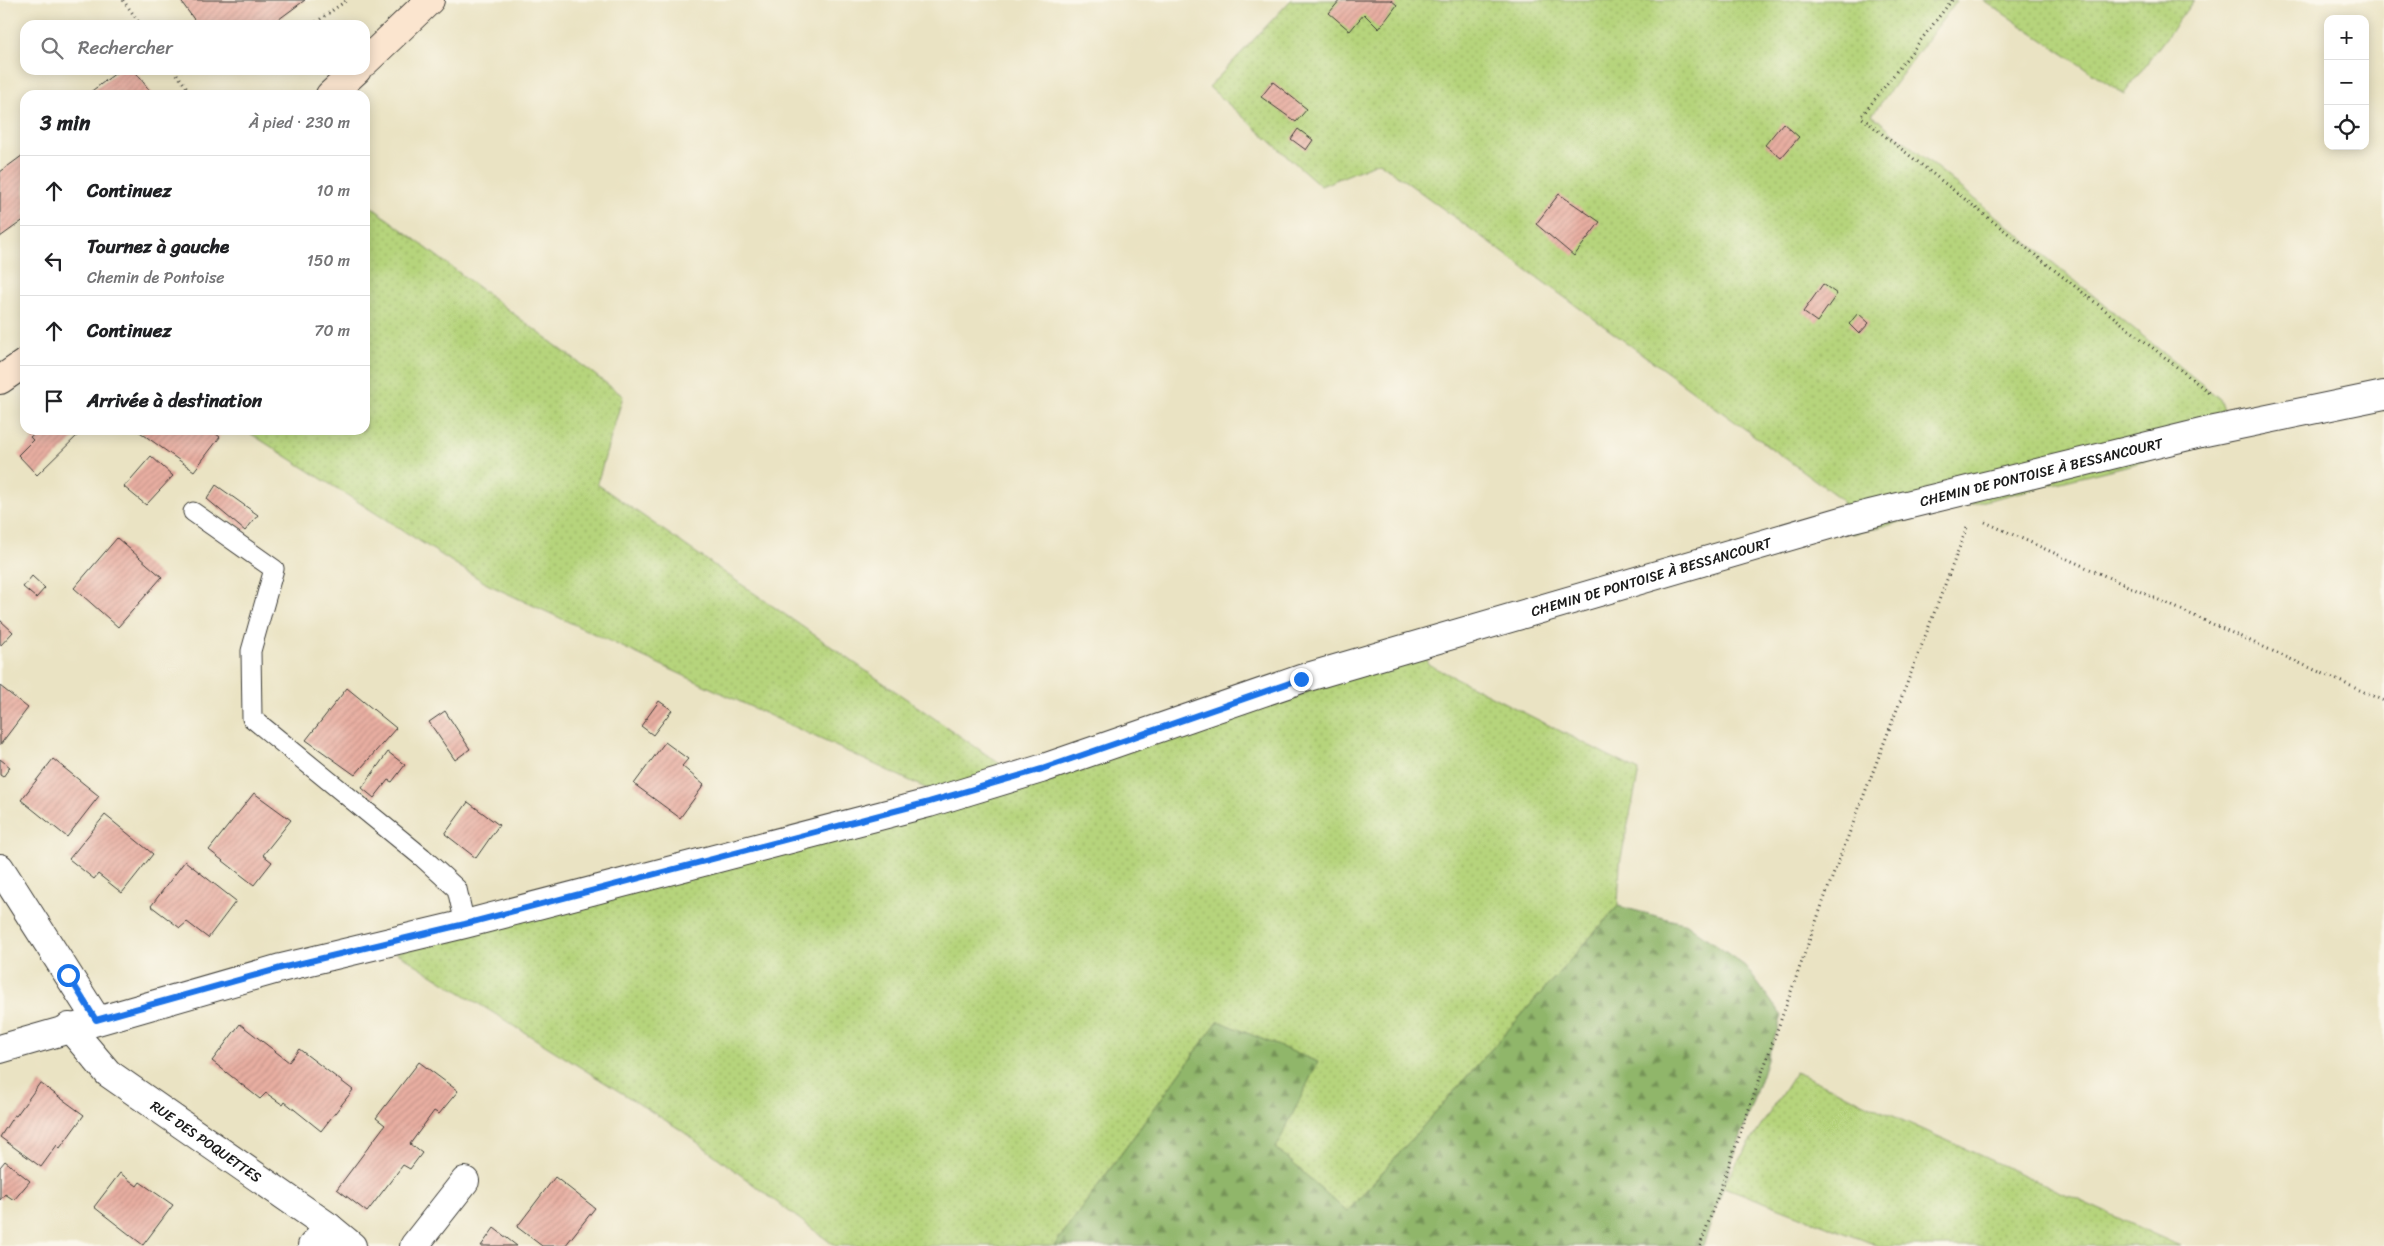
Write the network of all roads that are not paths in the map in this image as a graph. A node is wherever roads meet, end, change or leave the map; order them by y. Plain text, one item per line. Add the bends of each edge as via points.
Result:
1 (430, 0) edge
2 (370, 57) edge
3 (352, 75) edge
4 (335, 90) edge
5 (20, 366) edge
6 (0, 380) edge
7 (2384, 395) edge
8 (193, 512) dead end
9 (0, 868) edge
10 (465, 924) junction
11 (96, 1020) junction
12 (69, 1027) junction
13 (0, 1048) edge
14 (465, 1181) dead end
15 (320, 1236) edge
16 (352, 1246) edge
17 (414, 1246) edge

1 - 2 main road
3 - 4 main road
5 - 6 main road
7 - 10 street, CHEMIN DE PONTOISE À BESSANCOURT via 2247,423 1849,519 1301,679 1042,769 929,802
8 - 10 lane via 274,569 251,651 252,718 457,889
9 - 11 street
10 - 11 street, CHEMIN DE PONTOISE À BESSANCOURT via 281,968
11 - 12 street, CHEMIN DE PONTOISE À BESSANCOURT
12 - 13 street, CHEMIN DE PONTOISE À BESSANCOURT
12 - 15 street, RUE DES POQUETTES via 108,1073
14 - 17 street
15 - 16 street, RUE DES POQUETTES

